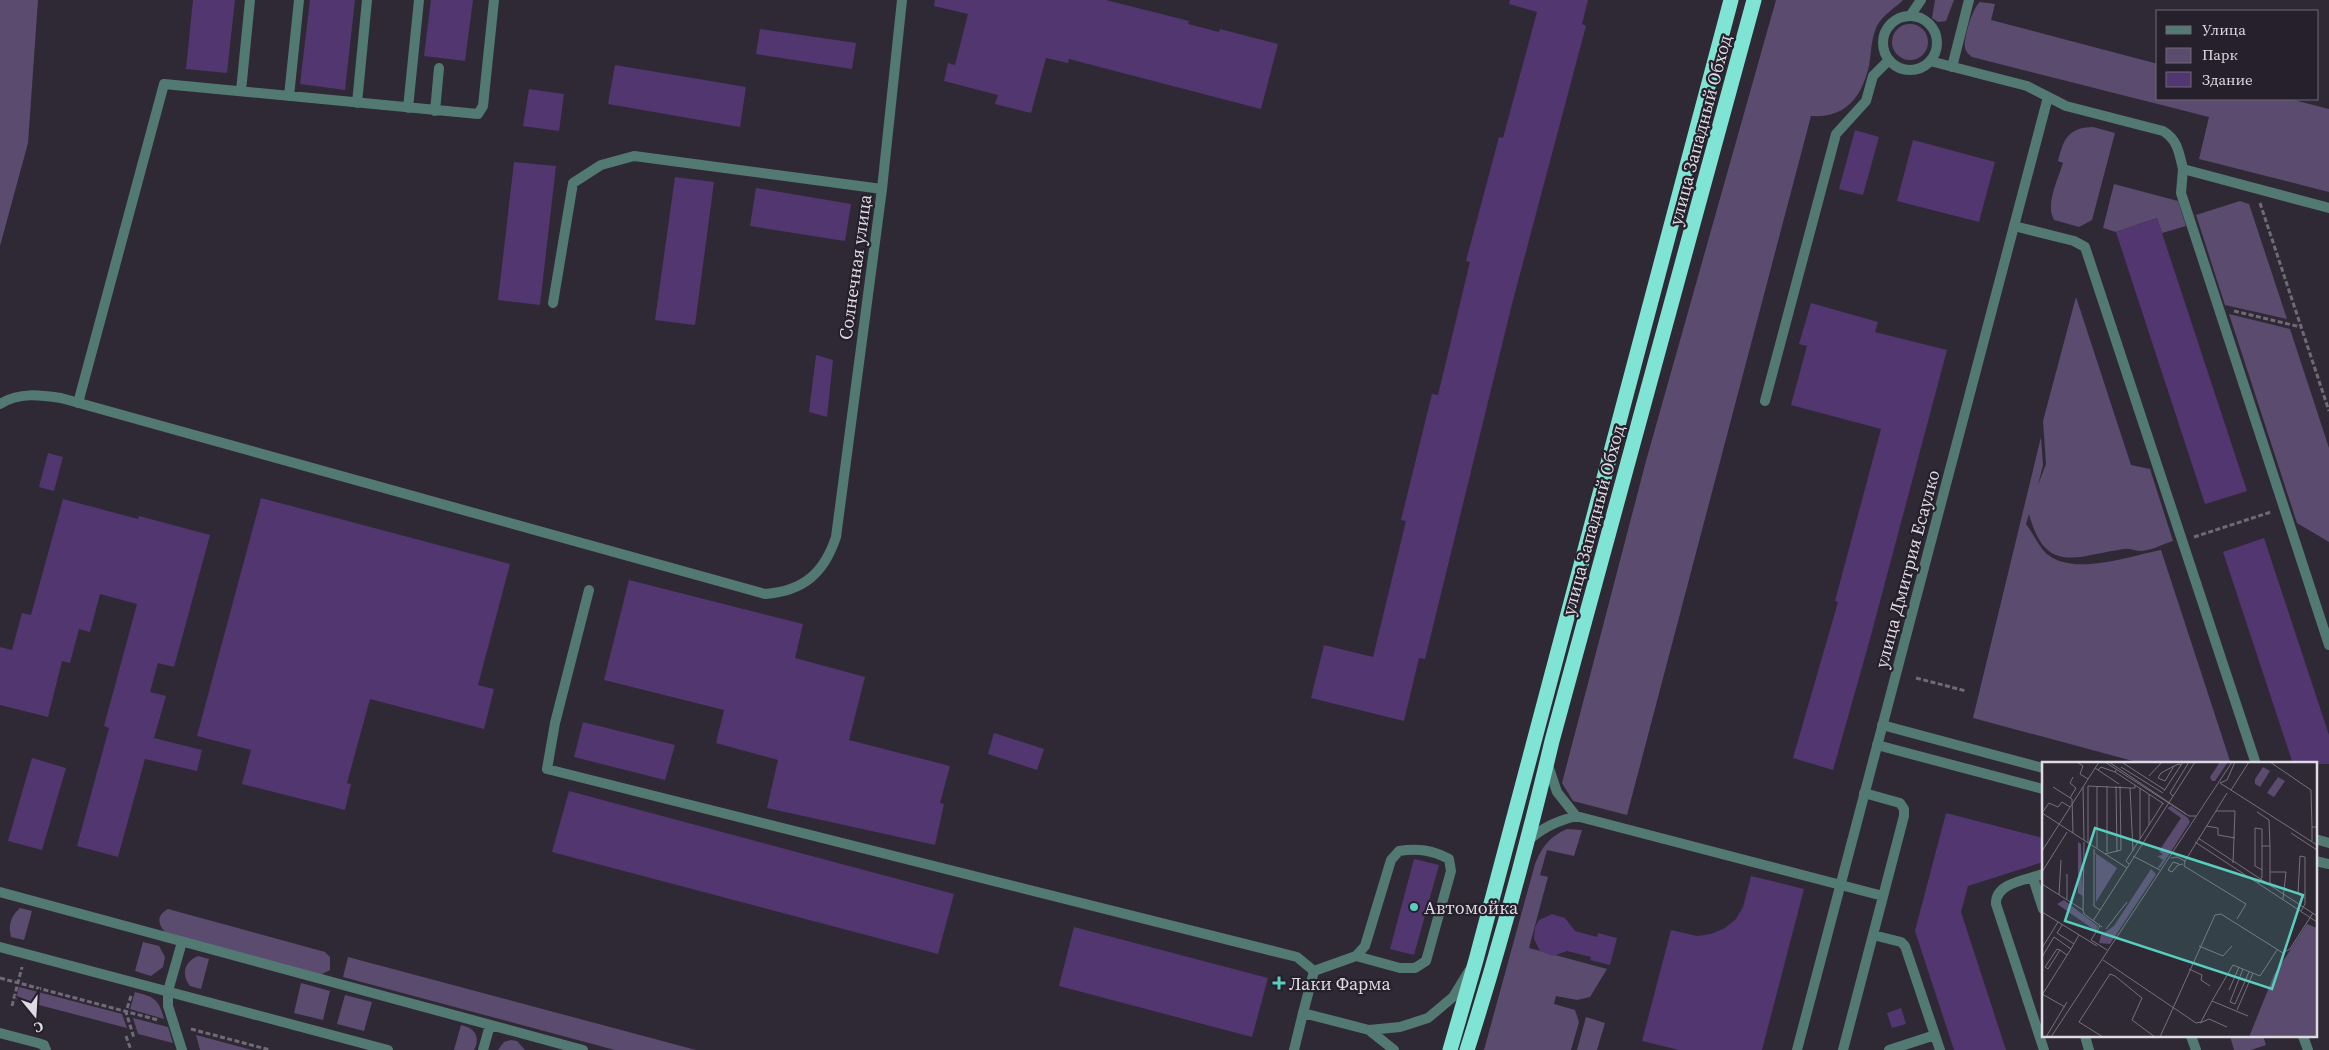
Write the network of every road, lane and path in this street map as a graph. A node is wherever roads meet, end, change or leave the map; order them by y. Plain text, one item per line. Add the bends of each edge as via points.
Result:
1 (250, 0) edge
2 (299, 0) edge
3 (367, 0) edge
4 (419, 0) edge
5 (494, 0) edge
6 (902, 0) edge
7 (1731, 0) edge
8 (1754, 0) edge
9 (1921, 0) edge
10 (1969, 0) edge
11 (1910, 16) junction
12 (1889, 60) junction
13 (1930, 61) junction
14 (1952, 66) junction
15 (439, 68) dead end
16 (241, 92) junction
17 (289, 96) junction
18 (2048, 97) junction
19 (357, 103) junction
20 (408, 108) junction
21 (435, 110) junction
22 (2183, 169) junction
23 (882, 189) junction
24 (2256, 189) junction
25 (2329, 208) edge
26 (2014, 226) junction
27 (554, 304) dead end
28 (2218, 307) junction
29 (2301, 327) junction
30 (1765, 401) dead end
31 (78, 403) junction
32 (0, 404) edge
33 (2329, 411) edge
34 (2284, 508) junction
35 (2182, 541) junction
36 (589, 590) dead end
37 (2329, 645) edge
38 (1916, 678) dead end
39 (1966, 691) dead end
40 (1882, 725) junction
41 (1877, 745) junction
42 (1547, 761) junction
43 (2255, 762) edge
44 (2042, 768) edge
45 (2042, 789) edge
46 (1864, 793) junction
47 (1576, 816) junction
48 (2316, 839) edge
49 (1529, 840) junction
50 (2329, 843) edge
51 (2316, 861) edge
52 (2329, 864) edge
53 (2038, 876) edge
54 (1840, 885) junction
55 (0, 892) edge
56 (1883, 896) junction
57 (2042, 902) edge
58 (1873, 935) junction
59 (182, 942) junction
60 (0, 947) edge
61 (26, 953) junction
62 (1356, 956) junction
63 (1476, 960) junction
64 (1314, 971) junction
65 (0, 978) edge
66 (134, 982) junction
67 (18, 983) junction
68 (168, 992) junction
69 (12, 1006) dead end
70 (126, 1012) junction
71 (1303, 1013) junction
72 (174, 1024) junction
73 (490, 1025) junction
74 (1369, 1030) junction
75 (0, 1033) edge
76 (1935, 1035) junction
77 (126, 1036) dead end
78 (134, 1038) dead end
79 (2192, 1038) edge
80 (2304, 1038) edge
81 (366, 1047) edge
82 (46, 1050) edge
83 (131, 1050) edge
84 (182, 1050) edge
85 (270, 1050) edge
86 (388, 1050) edge
87 (483, 1050) edge
88 (583, 1050) edge
89 (1294, 1050) edge
90 (1394, 1050) edge
91 (1450, 1050) edge
92 (1468, 1050) edge
93 (1797, 1050) edge
94 (1843, 1050) edge
95 (1889, 1050) edge
96 (1940, 1050) edge
97 (2044, 1050) edge
98 (2196, 1050) edge
99 (2308, 1050) edge

1 - 16 street
2 - 17 street
3 - 19 street
4 - 20 street
5 - 21 street via 482,110 473,115
6 - 23 street, Солнечная улица
7 - 63 highway, улица Западный Обход
8 - 42 highway, улица Западный Обход
9 - 11 street
10 - 14 street
11 - 12 street via 1894,21 1884,35 1884,52
11 - 13 street via 1926,21 1937,36
12 - 13 street via 1896,66 1914,70
12 - 30 street via 1873,76 1866,100 1836,134
13 - 14 street
14 - 18 street via 2027,86
15 - 21 street
16 - 17 street
16 - 31 street via 164,84
17 - 19 street
18 - 22 street via 2066,106 2163,131 2177,144
18 - 26 street, улица Дмитрия Есаулко
19 - 20 street
20 - 21 street
22 - 24 street
22 - 28 street via 2181,193
23 - 27 street via 634,156 601,165 573,183
23 - 31 street, Солнечная улица via 836,537 829,557 818,571 803,584 784,592 765,594
24 - 25 street
24 - 29 path
26 - 35 street via 2074,241 2085,247
26 - 40 street, улица Дмитрия Есаулко
28 - 29 path
28 - 34 street
29 - 33 path
31 - 32 street, Солнечная улица via 36,394 19,396
34 - 35 path
34 - 37 street
35 - 43 street
36 - 64 street via 555,723 547,769 1297,956
38 - 39 path
40 - 41 street, улица Дмитрия Есаулко
40 - 44 street
41 - 45 street
41 - 46 street, улица Дмитрия Есаулко
42 - 47 street via 1556,792
42 - 49 highway, улица Западный Обход
46 - 54 street, улица Дмитрия Есаулко
46 - 56 street via 1900,803 1904,809
47 - 49 street via 1538,831
47 - 54 street
48 - 50 street
49 - 92 highway, улица Западный Обход
51 - 52 street
53 - 57 street
53 - 97 street via 2000,890 1996,904
54 - 56 street
54 - 93 street, улица Дмитрия Есаулко
55 - 59 street
56 - 58 street
58 - 76 street via 1905,946
58 - 94 street
59 - 68 street
59 - 73 street
60 - 61 street
61 - 66 street
61 - 67 path
62 - 62 street via 1365,946 1392,860 1399,851 1416,848 1449,859 1451,871 1426,961 1415,968 1400,968
62 - 64 street
63 - 74 street via 1453,997 1428,1018 1400,1027
63 - 91 highway, улица Западный Обход
64 - 71 street
65 - 67 path
66 - 68 street
66 - 70 path
67 - 69 path
67 - 70 path
68 - 72 street
68 - 81 street
70 - 72 path
70 - 78 path
71 - 74 street
71 - 89 street
72 - 84 street
72 - 85 path
73 - 87 street
73 - 88 street
74 - 90 street
75 - 82 street via 38,1043
76 - 95 street
76 - 96 street
77 - 83 path
79 - 98 street
80 - 99 street
81 - 86 street

